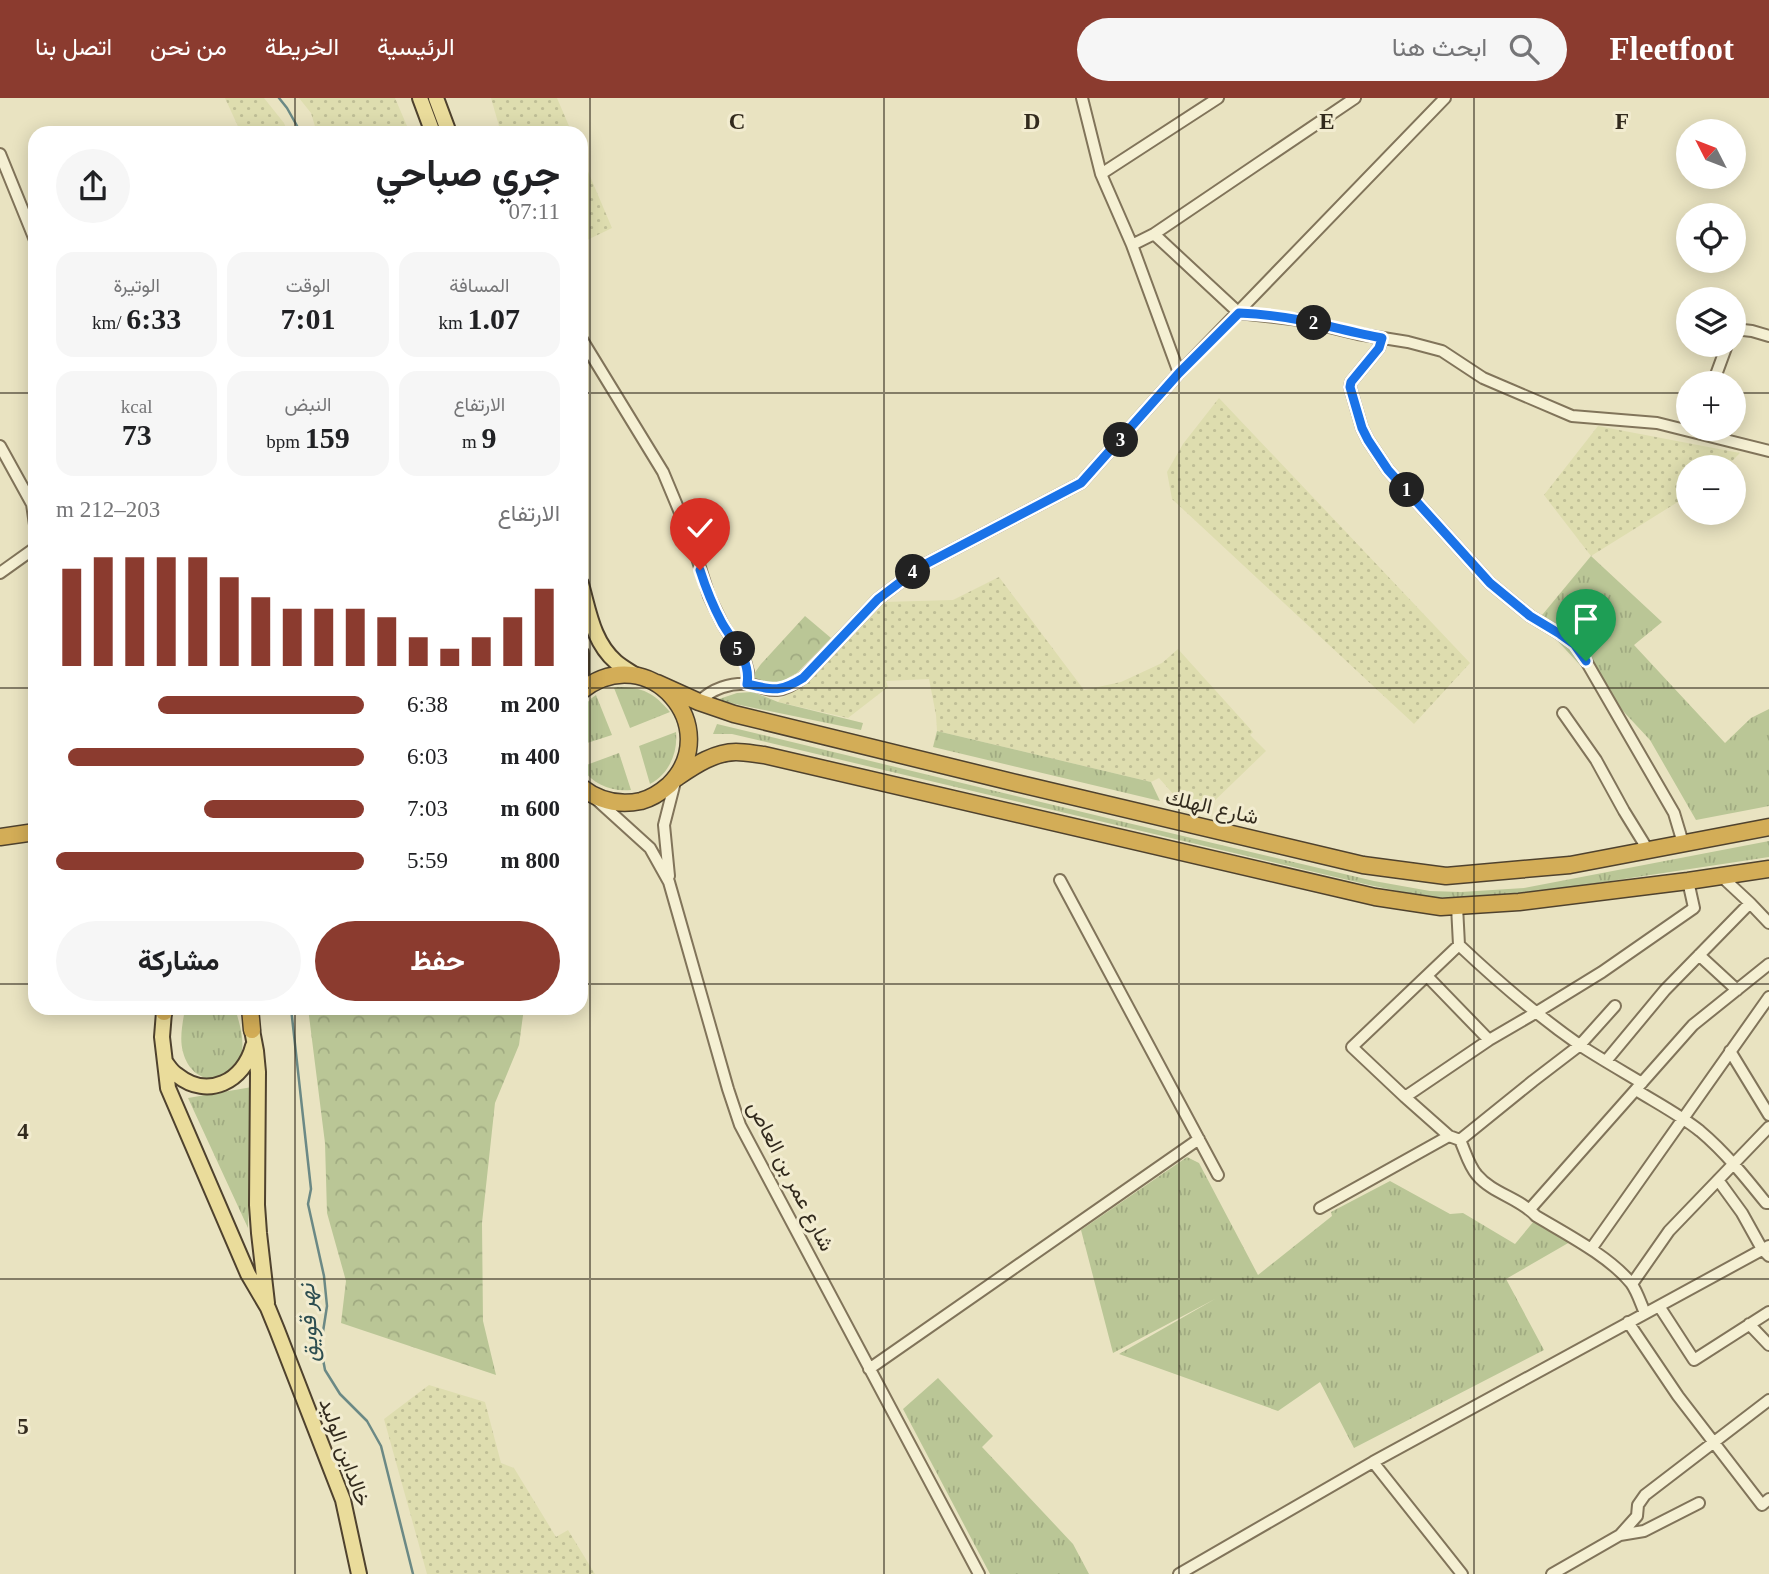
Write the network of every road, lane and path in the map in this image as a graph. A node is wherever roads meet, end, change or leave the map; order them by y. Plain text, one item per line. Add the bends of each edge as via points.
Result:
1 (420, 98) edge
2 (436, 98) edge
3 (1082, 98) edge
4 (1218, 98) edge
5 (1355, 98) edge
6 (1445, 98) edge
7 (430, 126) edge
8 (446, 126) edge
9 (0, 154) edge
10 (1101, 174) junction
11 (28, 223) edge
12 (1154, 234) junction
13 (1132, 245) junction
14 (1239, 313) junction
15 (1746, 330) edge
16 (1769, 336) edge
17 (1382, 338) junction
18 (588, 349) edge
19 (1179, 373) junction
20 (1676, 426) edge
21 (1735, 441) edge
22 (0, 446) edge
23 (1769, 451) edge
24 (28, 497) edge
25 (28, 553) edge
26 (0, 573) edge
27 (588, 609) edge
28 (635, 675) junction
29 (657, 682) junction
30 (747, 684) junction
31 (588, 686) edge
32 (699, 702) junction
33 (1563, 713) dead end
34 (676, 778) junction
35 (588, 792) edge
36 (588, 793) edge
37 (1769, 827) edge
38 (28, 833) edge
39 (0, 837) edge
40 (1683, 843) junction
41 (1648, 850) junction
42 (1769, 869) edge
43 (1721, 876) junction
44 (1060, 880) dead end
45 (1688, 881) junction
46 (669, 882) junction
47 (1750, 903) junction
48 (1457, 906) junction
49 (1769, 923) edge
50 (1459, 945) junction
51 (1699, 955) junction
52 (1769, 964) edge
53 (1427, 976) junction
54 (1737, 990) junction
55 (1767, 1004) edge
56 (1615, 1006) dead end
57 (1537, 1012) junction
58 (164, 1015) edge
59 (251, 1015) edge
60 (252, 1030) junction
61 (1489, 1040) junction
62 (1580, 1045) junction
63 (1730, 1051) junction
64 (1606, 1061) junction
65 (164, 1062) junction
66 (1639, 1087) junction
67 (1405, 1097) junction
68 (1769, 1115) edge
69 (1682, 1118) junction
70 (1769, 1127) edge
71 (1455, 1138) junction
72 (1199, 1139) junction
73 (1734, 1164) junction
74 (1218, 1175) dead end
75 (1718, 1180) junction
76 (1769, 1203) edge
77 (1320, 1208) dead end
78 (1530, 1209) junction
79 (1591, 1249) junction
80 (1767, 1250) edge
81 (1632, 1284) junction
82 (1659, 1306) junction
83 (268, 1308) junction
84 (1769, 1312) edge
85 (1645, 1313) junction
86 (1628, 1322) junction
87 (1749, 1324) junction
88 (1769, 1345) edge
89 (869, 1368) junction
90 (1769, 1400) edge
91 (1713, 1441) junction
92 (1373, 1462) junction
93 (1769, 1499) edge
94 (1699, 1503) dead end
95 (1620, 1535) junction
96 (359, 1574) edge
97 (979, 1574) edge
98 (1179, 1574) edge
99 (1462, 1574) edge
100 (1552, 1574) edge

1 - 7 main road
2 - 8 main road
3 - 10 street
4 - 10 street
5 - 12 street
6 - 14 street
9 - 11 street
10 - 13 street
12 - 13 street
12 - 14 street
13 - 19 street
14 - 17 street via 1300,320
14 - 19 street
15 - 16 street
17 - 20 street via 1441,351 1483,378 1572,416
17 - 40 street via 1350,387 1368,440 1388,470 1490,583 1574,644 1674,813
18 - 30 street via 663,472 709,596 745,661
19 - 30 street via 1081,483 920,567 878,599 790,686 775,691
21 - 23 street
22 - 24 street
25 - 26 street
27 - 28 main road via 604,648
28 - 29 highway, شارع الهلك
28 - 31 highway via 604,677
29 - 32 highway, شارع الهلك
29 - 34 highway via 685,715 689,736 686,758
30 - 32 street via 708,692
32 - 41 highway, شارع الهلك via 1363,865 1446,876 1570,865
33 - 41 street
34 - 35 highway via 663,791 628,804 609,802
34 - 46 street via 664,825
34 - 48 highway via 718,754 764,755 1375,897
36 - 46 street, شارع عمر بن العاص via 650,848
37 - 40 highway, شارع الهلك
38 - 39 highway
40 - 41 highway, شارع الهلك
42 - 43 highway
43 - 45 highway
43 - 47 street
44 - 72 street
45 - 48 highway
45 - 57 street via 1694,908
46 - 89 street, شارع عمر بن العاص via 740,1125
47 - 49 street
47 - 51 street
48 - 50 street
50 - 53 street
50 - 57 street
51 - 54 street
51 - 64 street
52 - 54 street
53 - 61 street
53 - 67 street via 1352,1047
54 - 66 street via 1693,1025
55 - 63 street
56 - 62 street
57 - 61 street
57 - 62 street
58 - 65 main road
59 - 60 highway
60 - 65 main road via 253,1047 247,1063 222,1084 190,1083
60 - 83 main road via 258,1073 257,1205
61 - 67 street
62 - 64 street
62 - 71 street
63 - 68 street
63 - 69 street
64 - 66 street
65 - 83 main road via 177,1111 248,1274
66 - 69 street
66 - 78 street
67 - 71 street
69 - 73 street
69 - 79 street
70 - 73 street
71 - 77 street
71 - 78 street via 1476,1174
72 - 74 street
72 - 89 street
73 - 75 street
73 - 76 street
75 - 80 street
75 - 81 street via 1669,1231
78 - 79 street
79 - 81 street
80 - 82 street
81 - 85 street
82 - 85 street
82 - 87 street via 1694,1360
83 - 96 main road, خالدابن الوليد via 344,1500
84 - 87 street
85 - 86 street
86 - 91 street
86 - 92 street
87 - 88 street
89 - 97 street, شارع عمر بن العاص
90 - 91 street
91 - 93 street via 1762,1506
91 - 95 street via 1645,1495 1637,1516
92 - 98 street
92 - 99 street
94 - 95 street via 1644,1531
95 - 100 street

